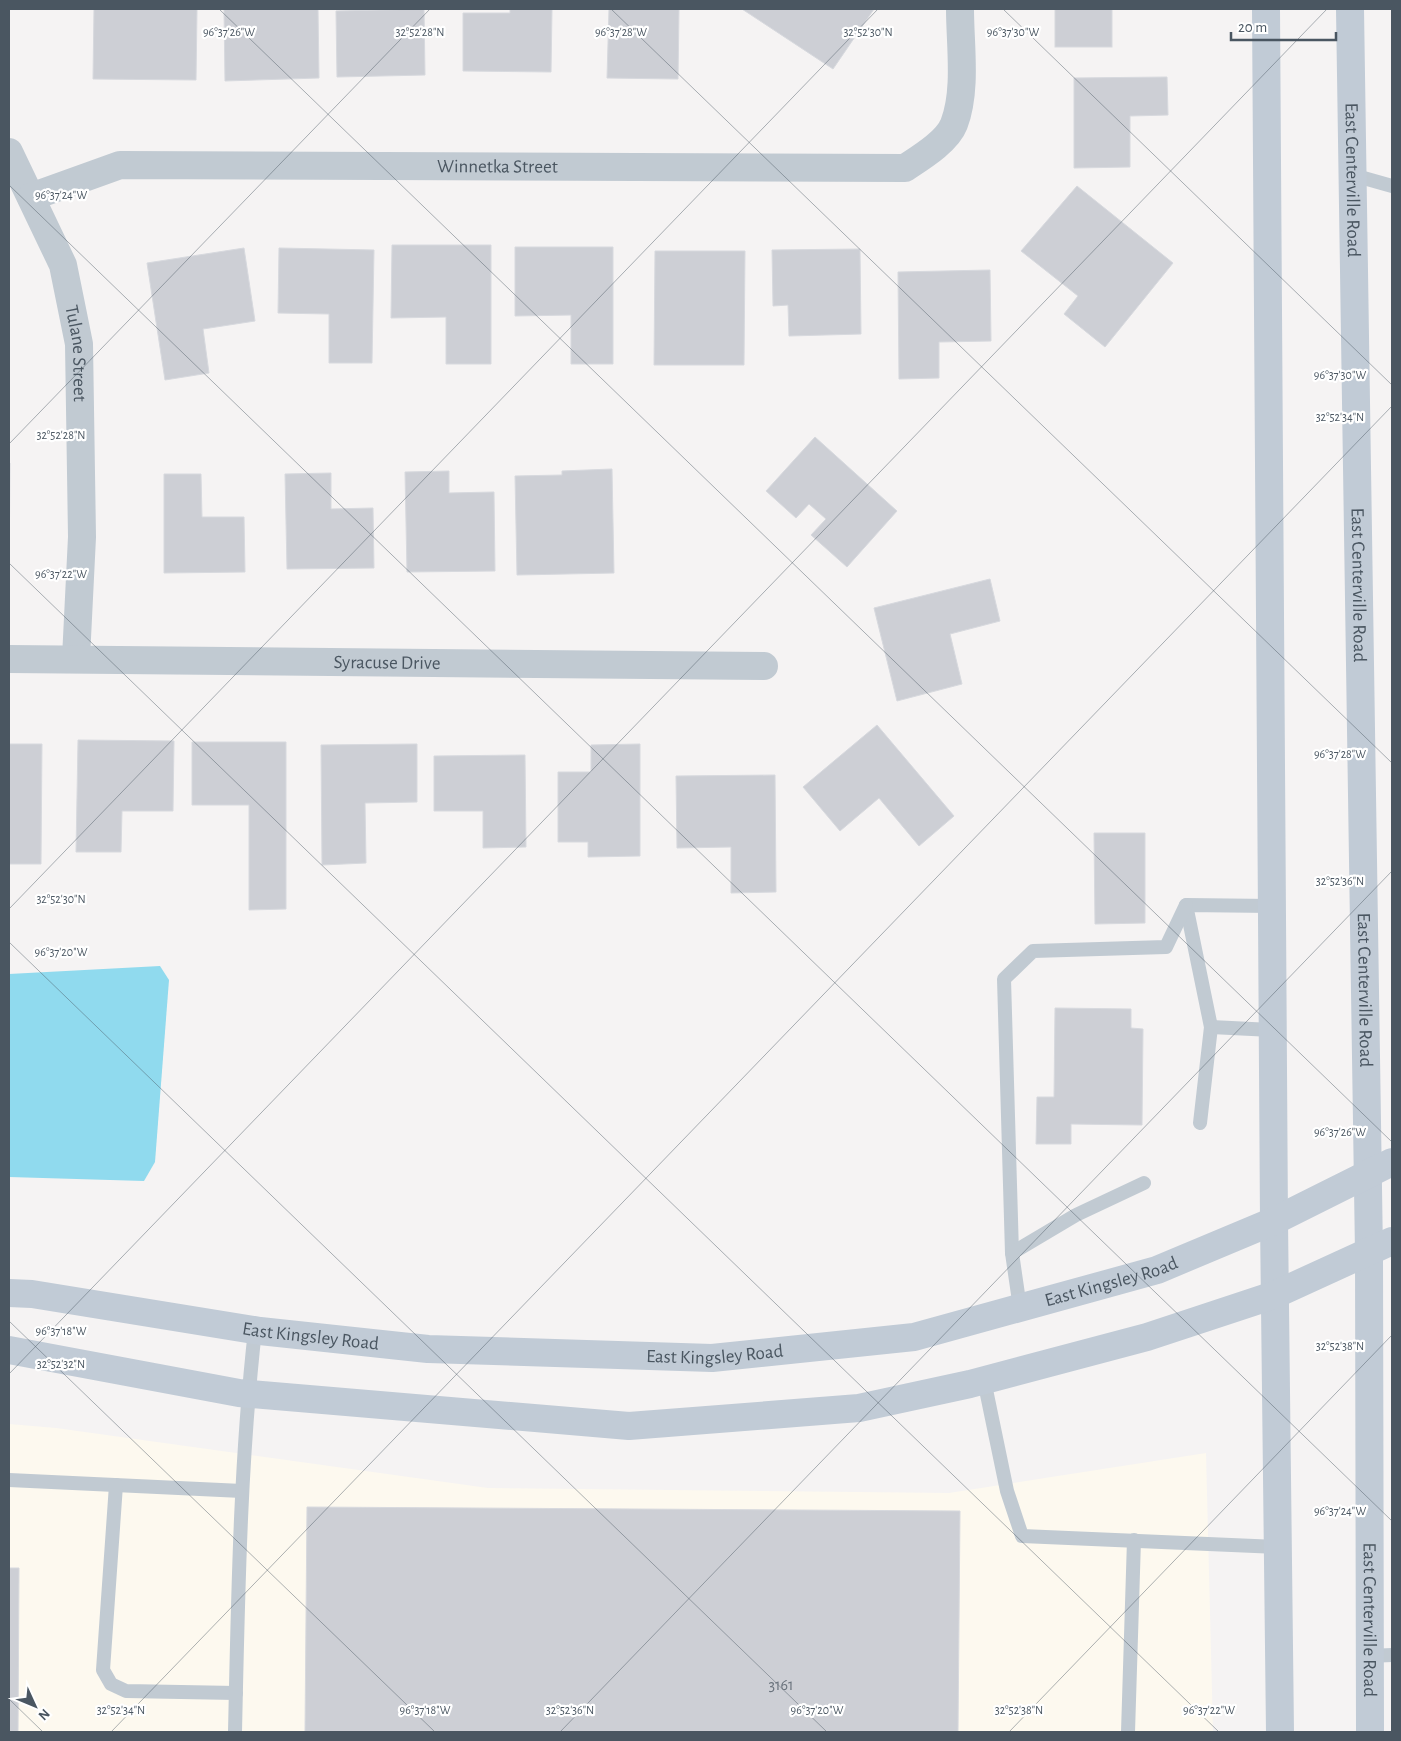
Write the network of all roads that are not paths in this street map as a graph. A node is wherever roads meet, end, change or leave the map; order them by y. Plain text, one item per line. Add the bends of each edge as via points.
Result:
1 (960, 9) edge
2 (1266, 9) edge
3 (1350, 9) edge
4 (9, 152) edge
5 (1353, 175) junction
6 (1392, 186) edge
7 (31, 196) junction
8 (76, 658) junction
9 (9, 659) edge
10 (764, 666) dead end
11 (1186, 905) junction
12 (1272, 906) junction
13 (1211, 1027) junction
14 (1272, 1030) junction
15 (1200, 1123) dead end
16 (1392, 1162) edge
17 (1367, 1176) junction
18 (1144, 1184) dead end
19 (1274, 1221) junction
20 (1380, 1247) edge
21 (1012, 1253) junction
22 (9, 1292) edge
23 (1274, 1295) junction
24 (1020, 1308) junction
25 (255, 1330) junction
26 (9, 1350) edge
27 (984, 1380) junction
28 (248, 1394) junction
29 (9, 1480) edge
30 (116, 1485) junction
31 (242, 1491) junction
32 (1134, 1540) junction
33 (1278, 1547) junction
34 (1381, 1655) edge
35 (236, 1693) junction
36 (235, 1732) edge
37 (1128, 1732) edge
38 (1280, 1732) edge
39 (1370, 1732) edge

1 - 7 street, Winnetka Street via 961,90 953,126 929,153 905,168 120,165
2 - 12 main road
3 - 5 main road, East Centerville Road
4 - 7 street, Tulane Street
5 - 6 lane
5 - 17 main road, East Centerville Road
7 - 8 street, Tulane Street via 63,265 79,344 82,537
8 - 9 street, Syracuse Drive
8 - 10 street, Syracuse Drive
11 - 12 lane
11 - 13 lane
11 - 21 lane via 1166,947 1033,951 1004,980
12 - 14 main road
13 - 14 lane
13 - 15 lane
14 - 19 main road
16 - 17 main road, East Kingsley Road
17 - 19 main road, East Kingsley Road
17 - 20 main road, East Centerville Road
18 - 21 lane via 1076,1214
19 - 23 main road
19 - 24 main road, East Kingsley Road via 1157,1270
20 - 23 main road
20 - 34 main road, East Centerville Road
21 - 24 lane
22 - 25 main road, East Kingsley Road
23 - 27 main road via 1147,1337
23 - 33 main road
24 - 25 main road, East Kingsley Road via 914,1337 712,1358 428,1349
25 - 28 lane
26 - 28 main road
27 - 28 main road via 859,1408 629,1426
27 - 32 lane via 1007,1491 1022,1536
28 - 31 lane
29 - 30 lane
30 - 31 lane
30 - 35 lane via 103,1670 111,1684 126,1691
31 - 35 lane
32 - 33 lane
32 - 37 lane
33 - 38 main road
34 - 39 main road, East Centerville Road
35 - 36 lane

